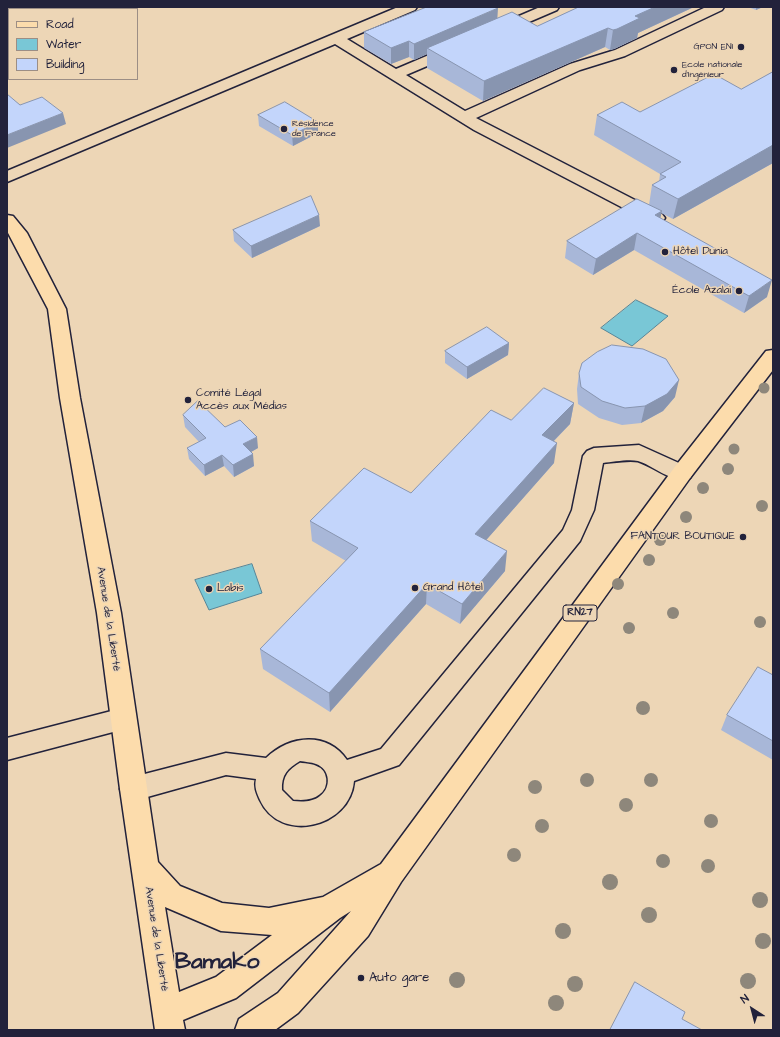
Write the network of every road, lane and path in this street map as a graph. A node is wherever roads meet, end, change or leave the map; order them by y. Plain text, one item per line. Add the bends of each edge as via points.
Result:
1 (410, 7) edge
2 (552, 7) edge
3 (717, 7) edge
4 (336, 38) junction
5 (481, 38) edge
6 (467, 44) edge
7 (396, 74) junction
8 (465, 117) junction
9 (7, 177) edge
10 (7, 220) edge
11 (673, 227) edge
12 (773, 356) edge
13 (682, 473) junction
14 (123, 719) junction
15 (7, 748) edge
16 (271, 770) junction
17 (341, 774) junction
18 (133, 789) junction
19 (145, 868) junction
20 (391, 873) junction
21 (330, 908) junction
22 (288, 1003) junction
23 (169, 1021) edge
24 (250, 1030) edge
25 (273, 1030) edge

1 - 4 street
2 - 5 street
3 - 8 street via 620,53 575,68
4 - 7 street
4 - 9 street
6 - 7 street
7 - 8 street
8 - 11 street
10 - 14 main road, Avenue de la Liberté via 18,233 57,310 70,398 109,613
12 - 13 main road, RN27
13 - 17 street via 639,453 594,456 583,510 572,535 390,757
13 - 20 main road, RN27
14 - 15 street
14 - 18 main road, Avenue de la Liberté
16 - 17 street via 279,760 289,754 299,750 310,750 330,757
16 - 17 street via 269,790 274,800 282,809 293,814 306,815 319,812 337,796
16 - 18 street via 226,764
18 - 19 main road, Avenue de la Liberté
19 - 21 main road via 170,895 221,917 269,922
19 - 23 main road, Avenue de la Liberté
20 - 21 main road
20 - 22 main road via 358,926
21 - 23 main road via 226,988
22 - 24 main road
22 - 25 main road

